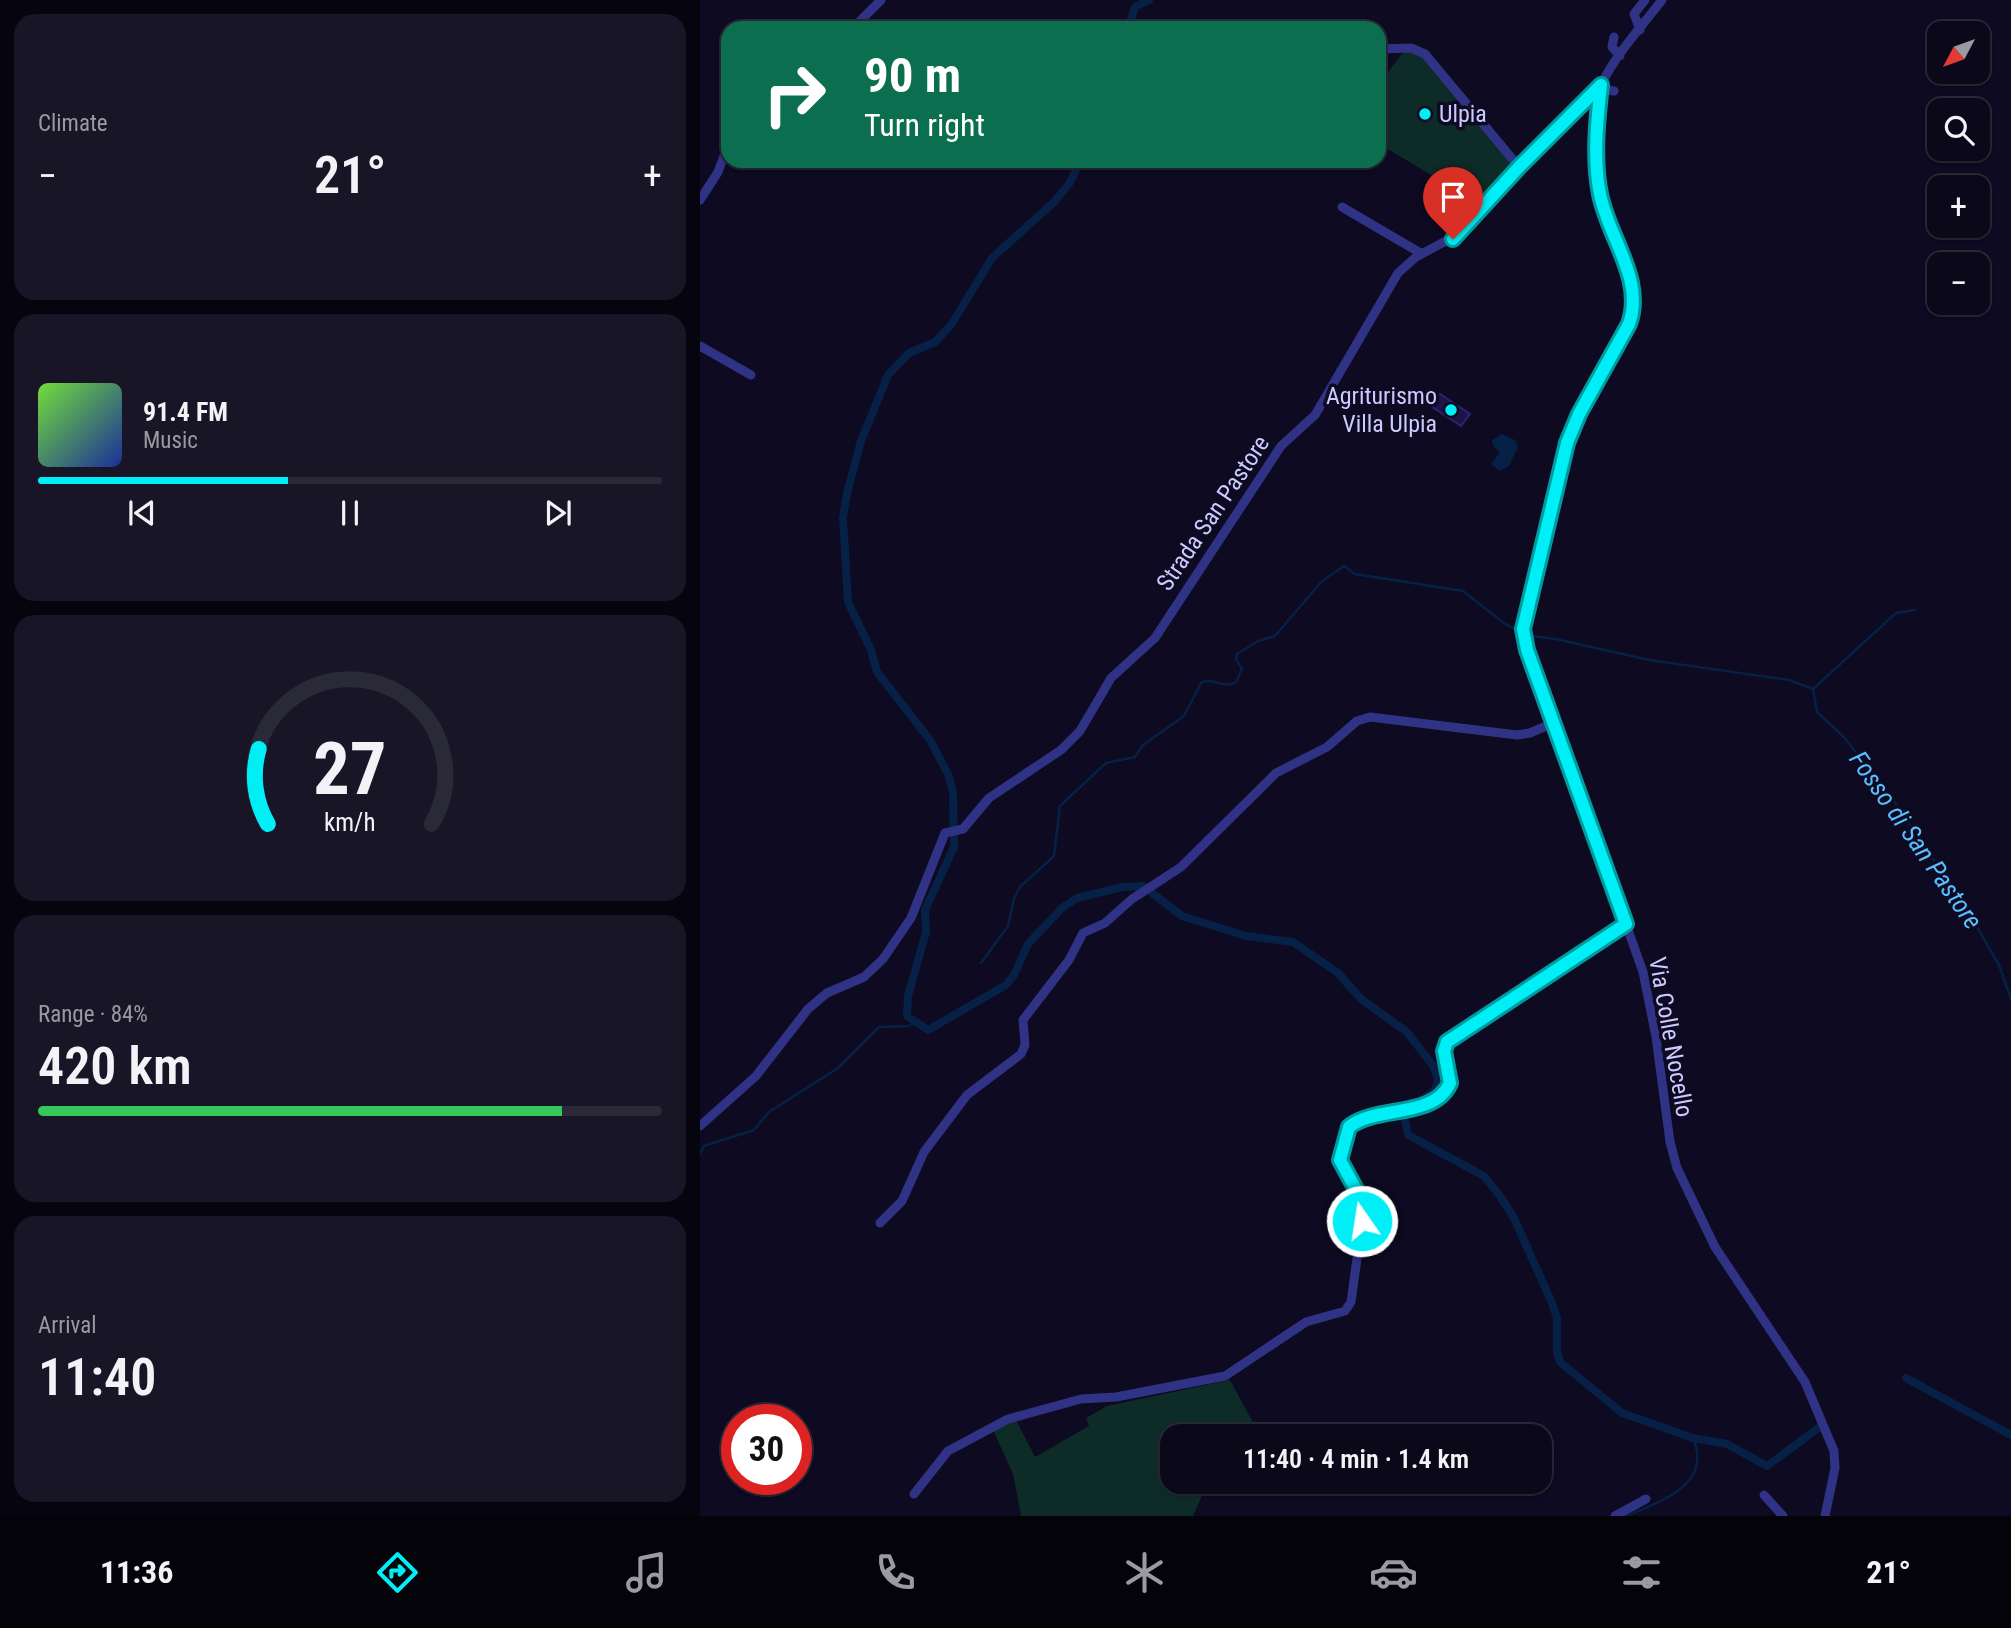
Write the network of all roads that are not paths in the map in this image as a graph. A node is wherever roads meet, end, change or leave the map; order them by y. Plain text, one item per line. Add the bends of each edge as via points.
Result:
1 (881, 0) edge
2 (1645, 0) edge
3 (1662, 0) edge
4 (860, 21) edge
5 (1640, 30) junction
6 (1614, 37) dead end
7 (1386, 48) edge
8 (1620, 56) junction
9 (1601, 87) junction
10 (1614, 91) dead end
11 (721, 164) edge
12 (1519, 167) junction
13 (700, 200) edge
14 (1342, 207) dead end
15 (1422, 254) junction
16 (700, 346) edge
17 (751, 375) dead end
18 (1553, 723) junction
19 (1626, 924) junction
20 (1450, 1083) junction
21 (1453, 1098) dead end
22 (700, 1126) edge
23 (880, 1223) dead end
24 (914, 1494) dead end
25 (1764, 1495) dead end
26 (1646, 1499) dead end
27 (1615, 1516) edge
28 (1783, 1516) edge
29 (1825, 1516) edge

1 - 4 street
2 - 5 street via 1634,14
3 - 5 street, Via Colle Nocello
5 - 8 street, Via Colle Nocello
6 - 8 street via 1612,47
7 - 12 street via 1411,48 1425,54
8 - 9 street, Via Colle Nocello
9 - 10 street
9 - 12 street, Strada San Pastore
9 - 18 street, Via Colle Nocello via 1599,189 1631,282 1634,305 1629,324 1567,443 1523,621 1525,644
11 - 13 street
12 - 15 street, Strada San Pastore via 1457,235
14 - 15 street
15 - 22 street, Strada San Pastore via 1395,276 1315,415 1281,446 1152,642 1111,678 1085,723 1065,747 992,795 960,830 947,832 911,918 883,959 864,976 827,993 807,1009 756,1076
16 - 17 street
18 - 19 street, Via Colle Nocello
18 - 23 street via 1517,735 1387,717 1359,720 1327,747 1270,777 1184,864 1082,934 1071,957 1025,1018 1021,1054 967,1096 924,1152 902,1201
19 - 20 street via 1447,1042 1444,1051
19 - 29 street, Via Colle Nocello via 1648,993 1676,1164 1712,1241 1797,1370 1821,1416 1836,1462
20 - 21 street
20 - 24 street via 1445,1093 1424,1104 1365,1118 1346,1132 1341,1162 1359,1195 1363,1217 1350,1304 1345,1311 1306,1322 1225,1376 1085,1398 1008,1419 948,1451
25 - 28 street
26 - 27 street

